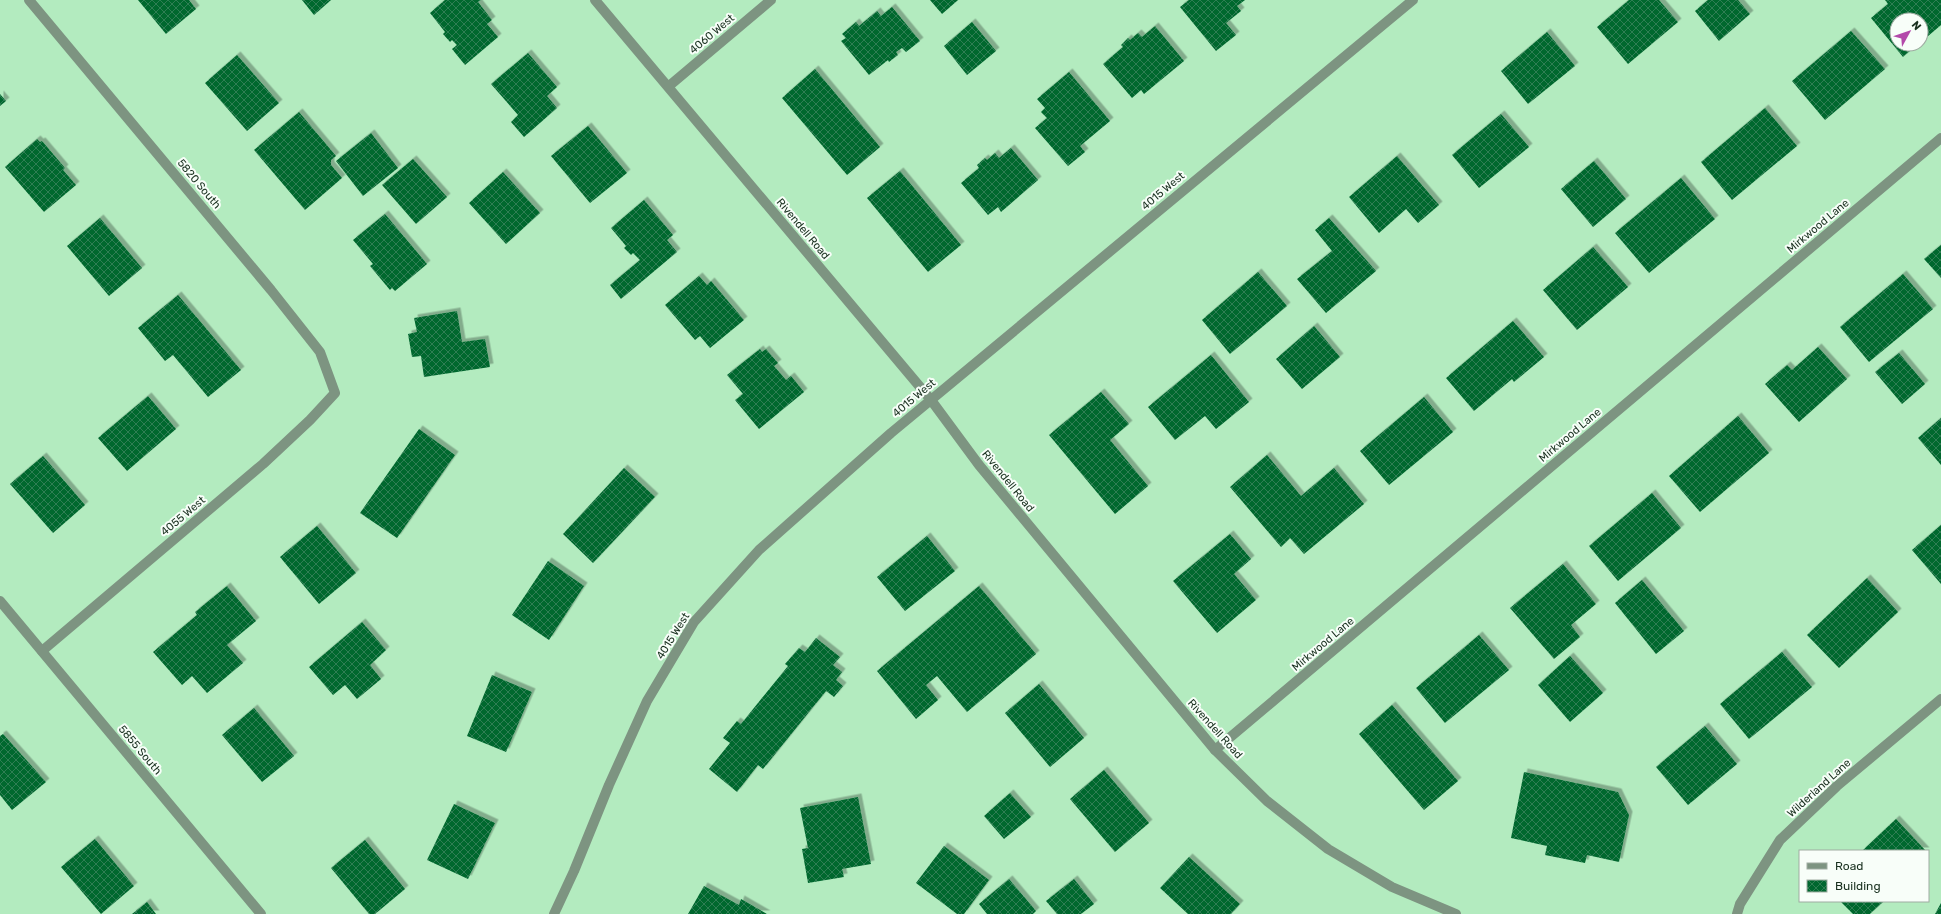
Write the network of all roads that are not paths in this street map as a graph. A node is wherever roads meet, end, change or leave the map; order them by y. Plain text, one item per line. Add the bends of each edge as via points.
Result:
1 (29, 0) edge
2 (595, 0) edge
3 (771, 0) edge
4 (1413, 0) edge
5 (668, 86) junction
6 (1941, 138) edge
7 (335, 393) joint
8 (930, 400) junction
9 (0, 601) edge
10 (42, 651) junction
11 (1941, 699) edge
12 (1215, 750) junction
13 (261, 914) edge
14 (554, 914) edge
15 (1456, 914) edge
16 (1737, 914) edge

1 - 7 street, 5820 South via 272,290 320,352
2 - 5 street, Rivendell Road
3 - 5 street, 4060 West
4 - 8 street, 4015 West
5 - 8 street, Rivendell Road
6 - 12 street, Mirkwood Lane
7 - 10 street, 4055 West via 263,464
8 - 12 street, Rivendell Road via 979,465
8 - 14 street, 4015 West via 759,550 694,622 647,701
9 - 10 street, 5855 South
10 - 13 street, 5855 South
11 - 16 street, Wilderland Lane via 1837,786 1780,840 1740,904
12 - 15 street, Rivendell Road via 1267,801 1328,849 1392,888

